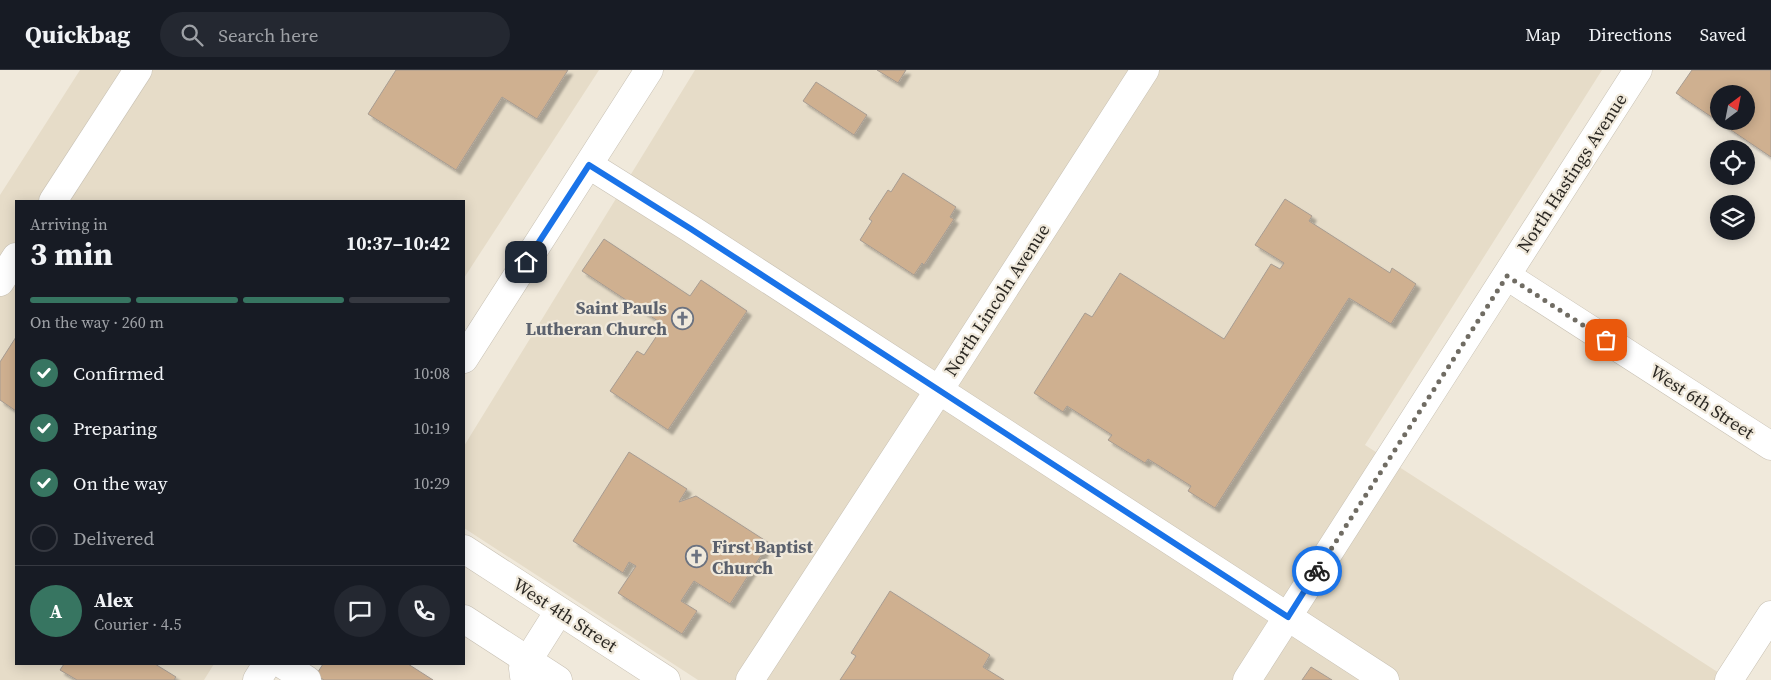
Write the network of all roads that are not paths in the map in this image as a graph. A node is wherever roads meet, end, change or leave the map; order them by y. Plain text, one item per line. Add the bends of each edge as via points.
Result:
1 (138, 70) edge
2 (649, 70) edge
3 (1145, 70) edge
4 (1638, 70) edge
5 (589, 165) junction
6 (54, 200) edge
7 (1507, 276) junction
8 (465, 357) edge
9 (939, 390) junction
10 (1771, 446) edge
11 (465, 551) edge
12 (559, 611) junction
13 (1771, 615) edge
14 (1288, 617) junction
15 (465, 620) edge
16 (266, 665) edge
17 (284, 665) edge
18 (526, 670) edge
19 (257, 680) edge
20 (307, 680) edge
21 (558, 680) edge
22 (666, 680) edge
23 (750, 680) edge
24 (1247, 680) edge
25 (1385, 680) edge
26 (1729, 680) edge

1 - 6 main road
2 - 5 main road
3 - 9 main road, North Lincoln Avenue
4 - 7 main road, North Hastings Avenue
5 - 8 main road
5 - 9 main road
7 - 10 main road, West 6th Street
7 - 14 main road, North Hastings Avenue
9 - 14 main road
9 - 23 main road, North Lincoln Avenue
11 - 12 main road, West 4th Street
12 - 18 main road
12 - 22 main road, West 4th Street
13 - 26 main road
14 - 24 main road, North Hastings Avenue
14 - 25 main road
15 - 18 main road
16 - 19 main road
17 - 20 main road
18 - 21 main road

